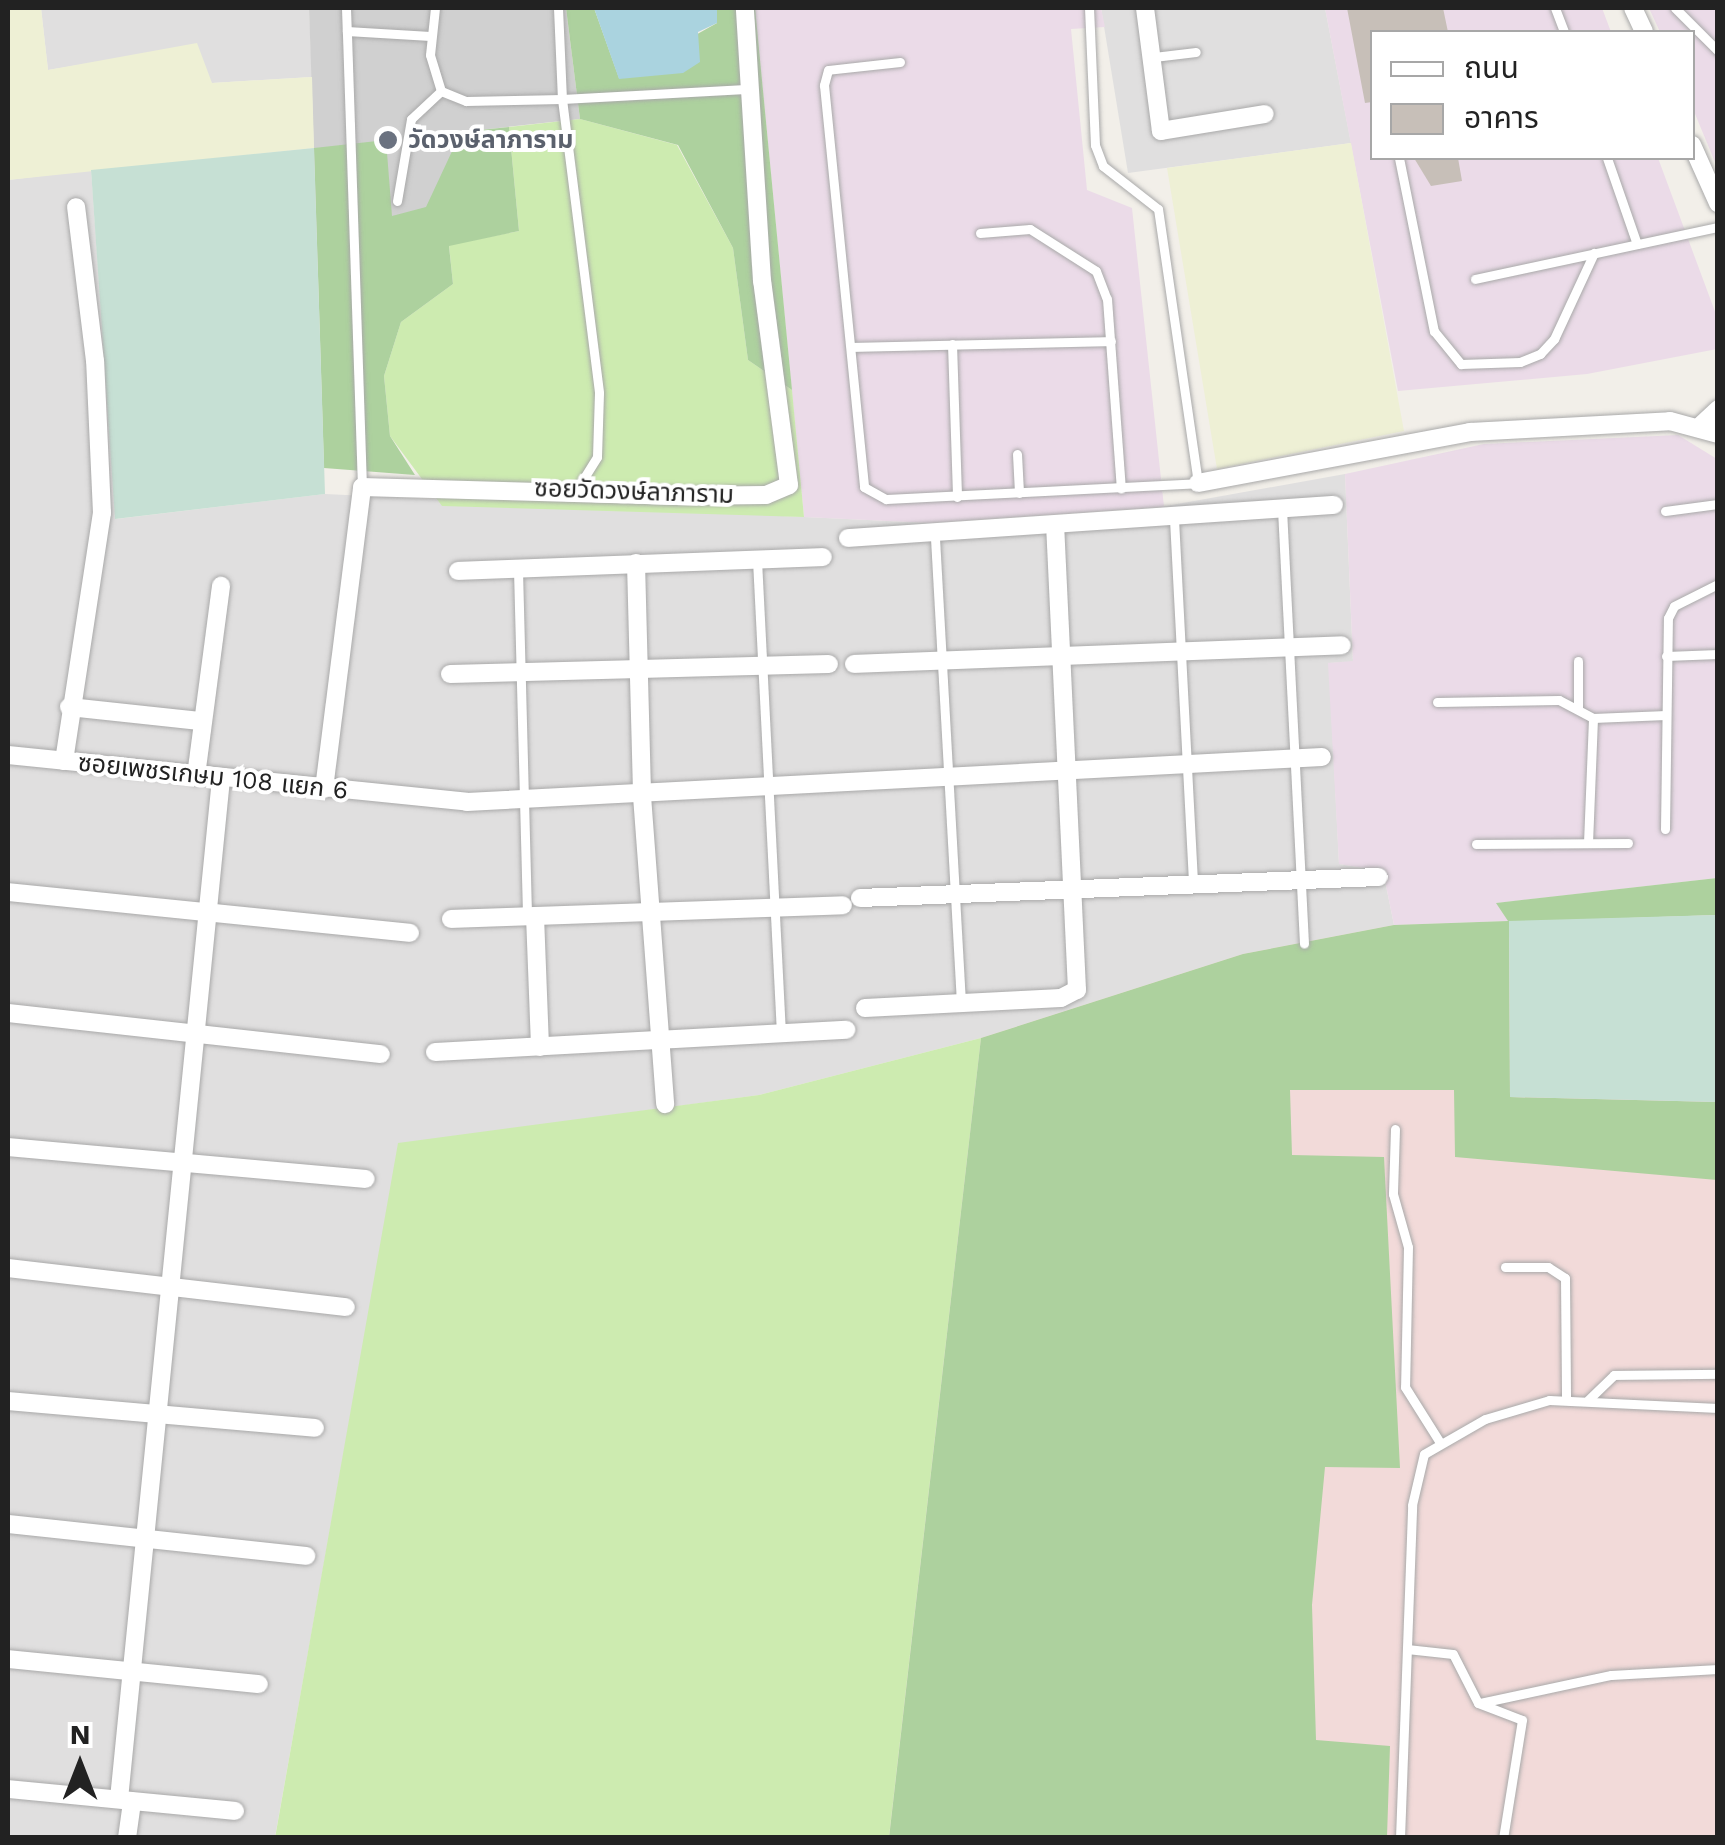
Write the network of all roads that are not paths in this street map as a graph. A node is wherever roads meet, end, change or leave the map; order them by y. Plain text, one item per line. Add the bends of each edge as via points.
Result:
1 (346, 8) edge
2 (435, 8) edge
3 (558, 8) edge
4 (745, 8) edge
5 (1090, 8) edge
6 (1145, 8) edge
7 (1675, 8) edge
8 (347, 31) junction
9 (430, 36) junction
10 (1718, 51) edge
11 (1196, 52) dead end
12 (1154, 58) junction
13 (900, 62) dead end
14 (746, 89) junction
15 (441, 91) junction
16 (562, 99) junction
17 (1265, 114) dead end
18 (1695, 153) edge
19 (1399, 160) edge
20 (1608, 160) edge
21 (397, 201) dead end
22 (1718, 203) edge
23 (76, 208) dead end
24 (1718, 227) edge
25 (980, 233) dead end
26 (1637, 244) junction
27 (1594, 254) junction
28 (1474, 279) dead end
29 (1111, 341) junction
30 (952, 344) junction
31 (854, 347) junction
32 (1718, 409) edge
33 (1699, 427) junction
34 (1718, 434) edge
35 (1017, 454) dead end
36 (1198, 484) junction
37 (362, 487) junction
38 (1121, 488) junction
39 (576, 490) junction
40 (1018, 494) junction
41 (956, 497) junction
42 (1718, 504) edge
43 (1334, 505) dead end
44 (1282, 509) junction
45 (1665, 511) dead end
46 (1174, 519) junction
47 (1055, 528) junction
48 (848, 538) dead end
49 (935, 538) junction
50 (823, 557) dead end
51 (756, 560) junction
52 (636, 563) junction
53 (518, 568) junction
54 (458, 571) dead end
55 (1718, 584) edge
56 (221, 586) dead end
57 (1342, 646) dead end
58 (1289, 648) junction
59 (1180, 651) junction
60 (1718, 654) edge
61 (1061, 656) junction
62 (1666, 656) junction
63 (942, 660) junction
64 (1578, 661) dead end
65 (829, 664) dead end
66 (854, 664) dead end
67 (762, 667) junction
68 (643, 671) junction
69 (524, 672) junction
70 (450, 674) dead end
71 (1437, 702) dead end
72 (69, 706) junction
73 (1578, 708) junction
74 (1666, 715) junction
75 (1593, 718) junction
76 (200, 721) junction
77 (8, 755) edge
78 (1322, 757) dead end
79 (1293, 758) junction
80 (64, 760) junction
81 (1188, 764) junction
82 (1068, 770) junction
83 (196, 776) junction
84 (947, 777) junction
85 (221, 778) junction
86 (767, 788) junction
87 (324, 789) junction
88 (524, 794) junction
89 (642, 796) junction
90 (1665, 829) dead end
91 (1476, 844) dead end
92 (1588, 844) junction
93 (1628, 844) dead end
94 (1301, 876) junction
95 (1379, 877) dead end
96 (1194, 882) junction
97 (1072, 890) junction
98 (8, 892) edge
99 (956, 894) junction
100 (774, 908) junction
101 (206, 912) junction
102 (653, 912) junction
103 (531, 916) junction
104 (451, 919) dead end
105 (410, 933) dead end
106 (1304, 943) dead end
107 (961, 1003) junction
108 (865, 1008) dead end
109 (8, 1013) edge
110 (846, 1030) dead end
111 (194, 1034) junction
112 (781, 1034) junction
113 (660, 1042) junction
114 (540, 1047) junction
115 (435, 1052) dead end
116 (380, 1054) dead end
117 (666, 1104) dead end
118 (1396, 1129) dead end
119 (8, 1147) edge
120 (181, 1162) junction
121 (366, 1179) dead end
122 (1504, 1267) dead end
123 (8, 1268) edge
124 (168, 1287) junction
125 (346, 1307) dead end
126 (1718, 1374) edge
127 (1566, 1400) junction
128 (1588, 1400) junction
129 (8, 1401) edge
130 (1718, 1408) edge
131 (156, 1414) junction
132 (315, 1428) dead end
133 (1439, 1442) junction
134 (8, 1524) edge
135 (142, 1538) junction
136 (306, 1556) dead end
137 (1407, 1649) junction
138 (8, 1659) edge
139 (1718, 1668) edge
140 (128, 1671) junction
141 (259, 1684) dead end
142 (1478, 1703) junction
143 (8, 1789) edge
144 (125, 1800) junction
145 (236, 1811) dead end
146 (127, 1838) edge
147 (1400, 1838) edge
148 (1503, 1838) edge

1 - 8 lane
2 - 9 lane
3 - 16 lane
4 - 14 street, ซอยวัดวงษ์ลาภาราม
5 - 36 lane via 1095,146 1104,166 1158,209
6 - 12 street
7 - 10 lane
8 - 9 lane
8 - 37 lane
9 - 15 lane
11 - 12 lane
12 - 17 street via 1161,131
13 - 31 lane via 828,70 824,85
14 - 16 lane
14 - 39 street, ซอยวัดวงษ์ลาภาราม via 788,484 766,495
15 - 16 lane via 466,100
15 - 21 lane via 411,119
16 - 39 lane via 599,393 597,456
18 - 22 street
19 - 27 lane via 1434,331 1461,364 1520,362 1554,339
20 - 26 lane
23 - 72 street via 95,360 102,513
24 - 26 lane
25 - 29 lane via 1030,229 1096,272
26 - 27 lane
27 - 28 lane
29 - 30 lane
29 - 38 lane
30 - 31 lane
30 - 41 lane
31 - 41 lane via 864,487 886,499
32 - 33 street
33 - 34 street
33 - 36 street via 1670,420 1470,432
35 - 40 lane
36 - 38 lane
37 - 39 street, ซอยวัดวงษ์ลาภาราม
37 - 87 street
38 - 40 lane
40 - 41 lane
42 - 45 lane
43 - 44 street
44 - 46 street
44 - 58 lane
46 - 47 street
46 - 59 lane
47 - 49 street
47 - 61 street
48 - 49 street
49 - 63 lane
50 - 51 street
51 - 52 street
51 - 67 lane
52 - 53 street
52 - 68 street
53 - 54 street
53 - 69 lane
55 - 62 lane via 1674,606
56 - 76 street
57 - 58 street
58 - 59 street
58 - 79 lane
59 - 61 street
59 - 81 lane
60 - 62 lane
61 - 63 street
61 - 82 street
62 - 74 lane
63 - 66 street
63 - 84 lane
64 - 73 lane
65 - 67 street
67 - 68 street
67 - 86 lane
68 - 69 street
68 - 89 street
69 - 70 street
69 - 88 lane
71 - 73 lane via 1559,700
72 - 76 street
72 - 80 street
73 - 75 lane
74 - 75 lane
74 - 90 lane
75 - 92 lane
76 - 83 street
77 - 80 street, ซอยเพชรเกษม 108 แยก 6
78 - 79 street, ซอยเพชรเกษม 108 แยก 6
79 - 81 street, ซอยเพชรเกษม 108 แยก 6
79 - 94 lane
80 - 83 street, ซอยเพชรเกษม 108 แยก 6
81 - 82 street, ซอยเพชรเกษม 108 แยก 6
81 - 96 lane
82 - 84 street, ซอยเพชรเกษม 108 แยก 6
82 - 97 street
83 - 85 street, ซอยเพชรเกษม 108 แยก 6
84 - 86 street, ซอยเพชรเกษม 108 แยก 6
84 - 99 lane
85 - 87 street, ซอยเพชรเกษม 108 แยก 6
85 - 101 street
86 - 89 street, ซอยเพชรเกษม 108 แยก 6
86 - 100 lane
87 - 88 street, ซอยเพชรเกษม 108 แยก 6 via 418,798
88 - 89 street, ซอยเพชรเกษม 108 แยก 6
88 - 103 lane
89 - 102 street
91 - 92 lane
92 - 93 lane
94 - 95 street
94 - 96 street
94 - 106 lane
96 - 97 street
97 - 99 street
97 - 107 street via 1072,996
98 - 101 street
99 - 100 street
99 - 107 lane
100 - 102 street
100 - 112 lane
101 - 105 street
101 - 111 street
102 - 103 street
102 - 113 street
103 - 104 street
103 - 114 street
107 - 108 street
109 - 111 street
110 - 112 street
111 - 116 street
111 - 120 street
112 - 113 street
113 - 114 street
113 - 117 street
114 - 115 street
118 - 133 lane via 1393,1194 1408,1247 1405,1387
119 - 120 street
120 - 121 street
120 - 124 street
122 - 127 lane via 1548,1267 1565,1278
123 - 124 street
124 - 125 street
124 - 131 street
126 - 128 lane via 1614,1375
127 - 128 lane
127 - 133 lane via 1502,1413
128 - 130 lane
129 - 131 street
131 - 132 street
131 - 135 street
133 - 137 lane via 1424,1454 1412,1506
134 - 135 street
135 - 136 street
135 - 140 street
137 - 142 lane via 1461,1660
137 - 147 lane
138 - 140 street
139 - 142 lane via 1611,1676
140 - 141 street
140 - 144 street
142 - 148 lane via 1522,1720
143 - 144 street
144 - 145 street
144 - 146 street

